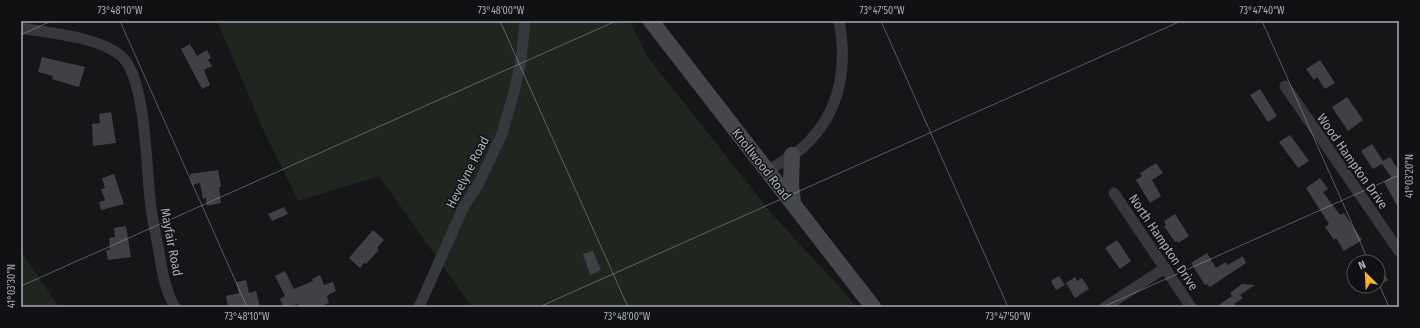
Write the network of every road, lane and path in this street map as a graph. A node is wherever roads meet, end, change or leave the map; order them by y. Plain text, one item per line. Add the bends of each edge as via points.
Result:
1 (525, 21) edge
2 (651, 21) edge
3 (839, 21) edge
4 (21, 28) edge
5 (1285, 86) dead end
6 (792, 155) junction
7 (768, 171) junction
8 (1114, 193) dead end
9 (793, 204) junction
10 (1399, 252) edge
11 (1164, 268) junction
12 (175, 307) edge
13 (418, 307) edge
14 (873, 307) edge
15 (1105, 307) edge
16 (1191, 307) edge

1 - 13 street, Hevelyne Road via 518,76 502,134 478,185 464,206
2 - 7 main road, Knollwood Road
3 - 6 street via 843,59 836,99 811,139
4 - 12 street, Mayfair Road via 72,36 109,48 121,55 128,64 135,79 142,110 148,180 163,277
5 - 10 street, Wood Hampton Drive
6 - 7 street
6 - 9 main road
7 - 9 main road, Knollwood Road
8 - 11 street, North Hampton Drive
9 - 14 main road, Knollwood Road
11 - 15 street
11 - 16 street, North Hampton Drive

